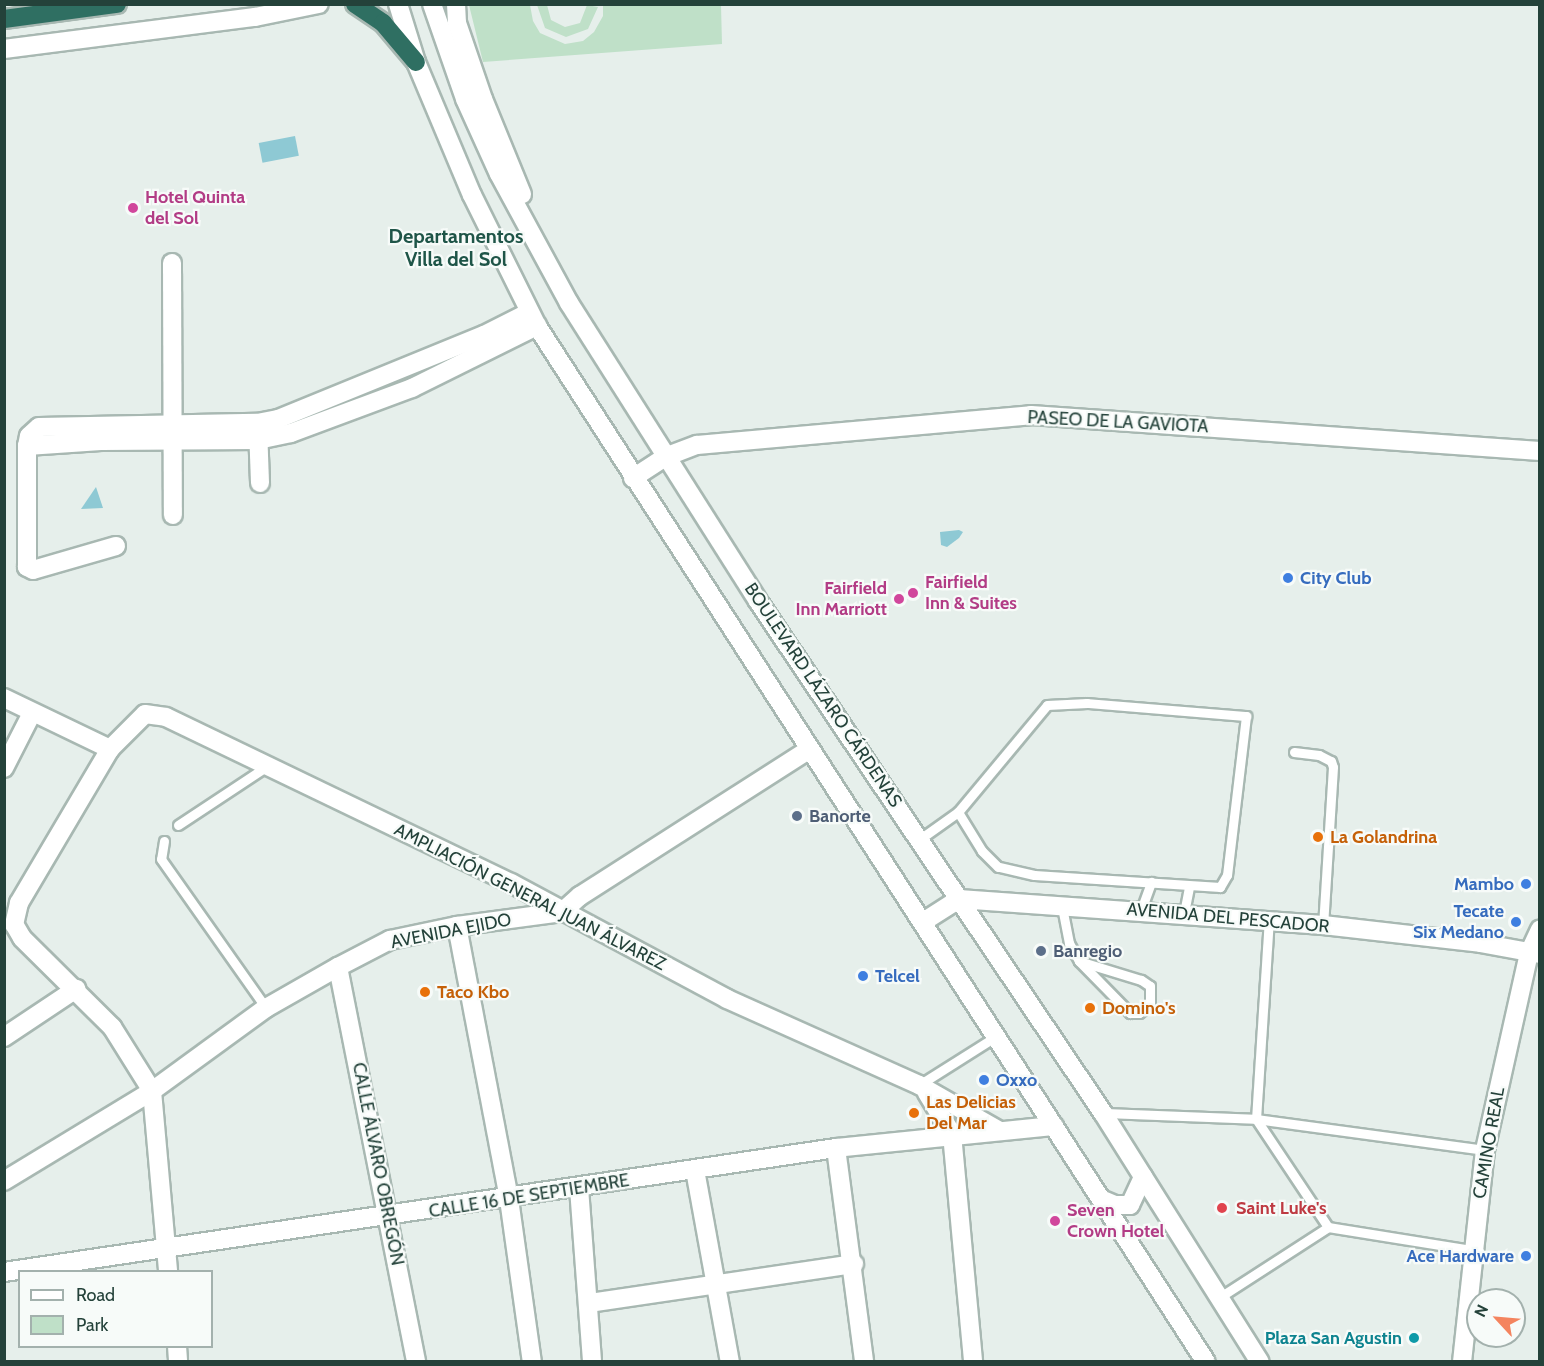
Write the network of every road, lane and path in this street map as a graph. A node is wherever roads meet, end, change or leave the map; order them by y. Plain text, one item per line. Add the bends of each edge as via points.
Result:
1 (117, 4) edge
2 (319, 4) edge
3 (355, 4) edge
4 (398, 4) edge
5 (432, 4) edge
6 (456, 4) edge
7 (4, 19) edge
8 (4, 49) edge
9 (416, 62) junction
10 (172, 263) dead end
11 (570, 303) junction
12 (534, 319) junction
13 (173, 422) junction
14 (258, 431) junction
15 (173, 440) junction
16 (27, 446) junction
17 (1539, 451) edge
18 (665, 457) junction
19 (633, 478) junction
20 (260, 483) dead end
21 (173, 515) dead end
22 (117, 546) dead end
23 (4, 699) edge
24 (32, 713) junction
25 (110, 749) junction
26 (808, 750) junction
27 (1294, 752) dead end
28 (267, 766) junction
29 (4, 768) edge
30 (958, 812) junction
31 (178, 825) dead end
32 (920, 839) junction
33 (164, 841) dead end
34 (1151, 882) junction
35 (1189, 887) junction
36 (959, 899) junction
37 (1062, 907) junction
38 (1141, 910) junction
39 (562, 912) junction
40 (1184, 913) junction
41 (1269, 920) junction
42 (923, 922) junction
43 (457, 926) junction
44 (1323, 926) junction
45 (1539, 928) edge
46 (1534, 954) edge
47 (1079, 961) junction
48 (338, 967) junction
49 (76, 989) junction
50 (266, 1008) junction
51 (4, 1036) edge
52 (995, 1036) junction
53 (919, 1085) junction
54 (152, 1091) junction
55 (1104, 1113) junction
56 (1256, 1119) junction
57 (1054, 1126) junction
58 (998, 1130) junction
59 (952, 1134) junction
60 (836, 1148) junction
61 (1485, 1150) junction
62 (694, 1170) junction
63 (1143, 1177) junction
64 (4, 1181) edge
65 (579, 1188) junction
66 (508, 1199) junction
67 (1103, 1200) junction
68 (389, 1218) junction
69 (1329, 1227) junction
70 (1471, 1250) junction
71 (166, 1251) junction
72 (854, 1264) junction
73 (19, 1270) edge
74 (168, 1270) edge
75 (717, 1283) junction
76 (1220, 1297) junction
77 (589, 1302) junction
78 (416, 1362) edge
79 (532, 1362) edge
80 (592, 1362) edge
81 (730, 1362) edge
82 (864, 1362) edge
83 (974, 1362) edge
84 (1206, 1362) edge
85 (1260, 1362) edge
86 (1462, 1362) edge

1 - 7 highway
2 - 8 street via 255,17
3 - 9 highway via 383,23
4 - 9 street
5 - 11 street, BOULEVARD LÁZARO CÁRDENAS via 465,99 499,174
6 - 11 street via 457,23 483,99
9 - 12 street via 472,195
10 - 13 street
11 - 18 street, BOULEVARD LÁZARO CÁRDENAS
12 - 14 street via 484,335 278,419
12 - 19 street
13 - 14 street
13 - 15 street
13 - 16 street via 39,427
14 - 15 street
14 - 20 street
15 - 16 street
15 - 21 street
16 - 22 street via 27,567 33,570
17 - 18 street, PASEO DE LA GAVIOTA via 1031,415 697,445
18 - 19 street, PASEO DE LA GAVIOTA
18 - 32 street, BOULEVARD LÁZARO CÁRDENAS
19 - 26 street
23 - 24 street
24 - 25 street
24 - 29 street
25 - 28 street, AMPLIACIÓN GENERAL JUAN ÁLVAREZ via 145,714 153,714
25 - 49 street, AMPLIACIÓN GENERAL JUAN ÁLVAREZ via 19,903 14,924 22,938
26 - 39 street via 580,896
26 - 42 street
27 - 44 lane via 1327,758 1333,767
28 - 31 lane
28 - 39 street, AMPLIACIÓN GENERAL JUAN ÁLVAREZ via 510,882
30 - 32 lane
30 - 34 lane via 982,851 998,867 1034,875
30 - 35 lane via 1047,705 1087,703 1242,714 1247,720 1227,875 1220,887
32 - 36 street, BOULEVARD LÁZARO CÁRDENAS
33 - 50 lane via 161,859
34 - 35 lane
34 - 38 lane
35 - 40 lane
36 - 37 street, AVENIDA DEL PESCADOR
36 - 42 street
36 - 55 street, BOULEVARD LÁZARO CÁRDENAS
37 - 38 street, AVENIDA DEL PESCADOR
37 - 47 lane via 1069,943
38 - 40 street, AVENIDA DEL PESCADOR
39 - 43 street, AVENIDA EJIDO
39 - 53 street, AMPLIACIÓN GENERAL JUAN ÁLVAREZ via 727,999
40 - 41 street, AVENIDA DEL PESCADOR
41 - 44 street, AVENIDA DEL PESCADOR
41 - 56 lane
42 - 52 street
43 - 48 street, AVENIDA EJIDO via 390,940
43 - 66 street
44 - 46 street, AVENIDA DEL PESCADOR via 1480,943
45 - 46 street, CAMINO REAL
46 - 61 street, CAMINO REAL
47 - 47 lane via 1150,986 1150,1004 1130,1013
48 - 50 street, AVENIDA EJIDO
48 - 68 street, CALLE ÁLVARO OBREGÓN
49 - 51 street
49 - 54 street via 112,1027
50 - 54 street, AVENIDA EJIDO
52 - 53 lane
52 - 57 street
53 - 58 street, AMPLIACIÓN GENERAL JUAN ÁLVAREZ
53 - 59 street via 936,1103
54 - 64 street, AVENIDA EJIDO
54 - 71 street
55 - 56 lane
55 - 63 street, BOULEVARD LÁZARO CÁRDENAS
56 - 61 lane
56 - 69 lane
57 - 58 street, CALLE 16 DE SEPTIEMBRE
57 - 67 street
58 - 59 street, CALLE 16 DE SEPTIEMBRE
59 - 60 street, CALLE 16 DE SEPTIEMBRE
59 - 83 street
60 - 62 street, CALLE 16 DE SEPTIEMBRE
60 - 72 street
61 - 70 street, CAMINO REAL
62 - 65 street, CALLE 16 DE SEPTIEMBRE
62 - 75 street
63 - 67 street via 1130,1205
63 - 76 street, BOULEVARD LÁZARO CÁRDENAS
65 - 66 street, CALLE 16 DE SEPTIEMBRE
65 - 77 street
66 - 68 street, CALLE 16 DE SEPTIEMBRE
66 - 79 street
67 - 84 street
68 - 71 street, CALLE 16 DE SEPTIEMBRE
68 - 78 street, CALLE ÁLVARO OBREGÓN
69 - 70 lane
69 - 76 lane
70 - 86 street, CAMINO REAL
71 - 73 street, CALLE 16 DE SEPTIEMBRE
71 - 74 street
72 - 75 street
72 - 82 street
75 - 77 street
75 - 81 street
76 - 85 street, BOULEVARD LÁZARO CÁRDENAS
77 - 80 street

